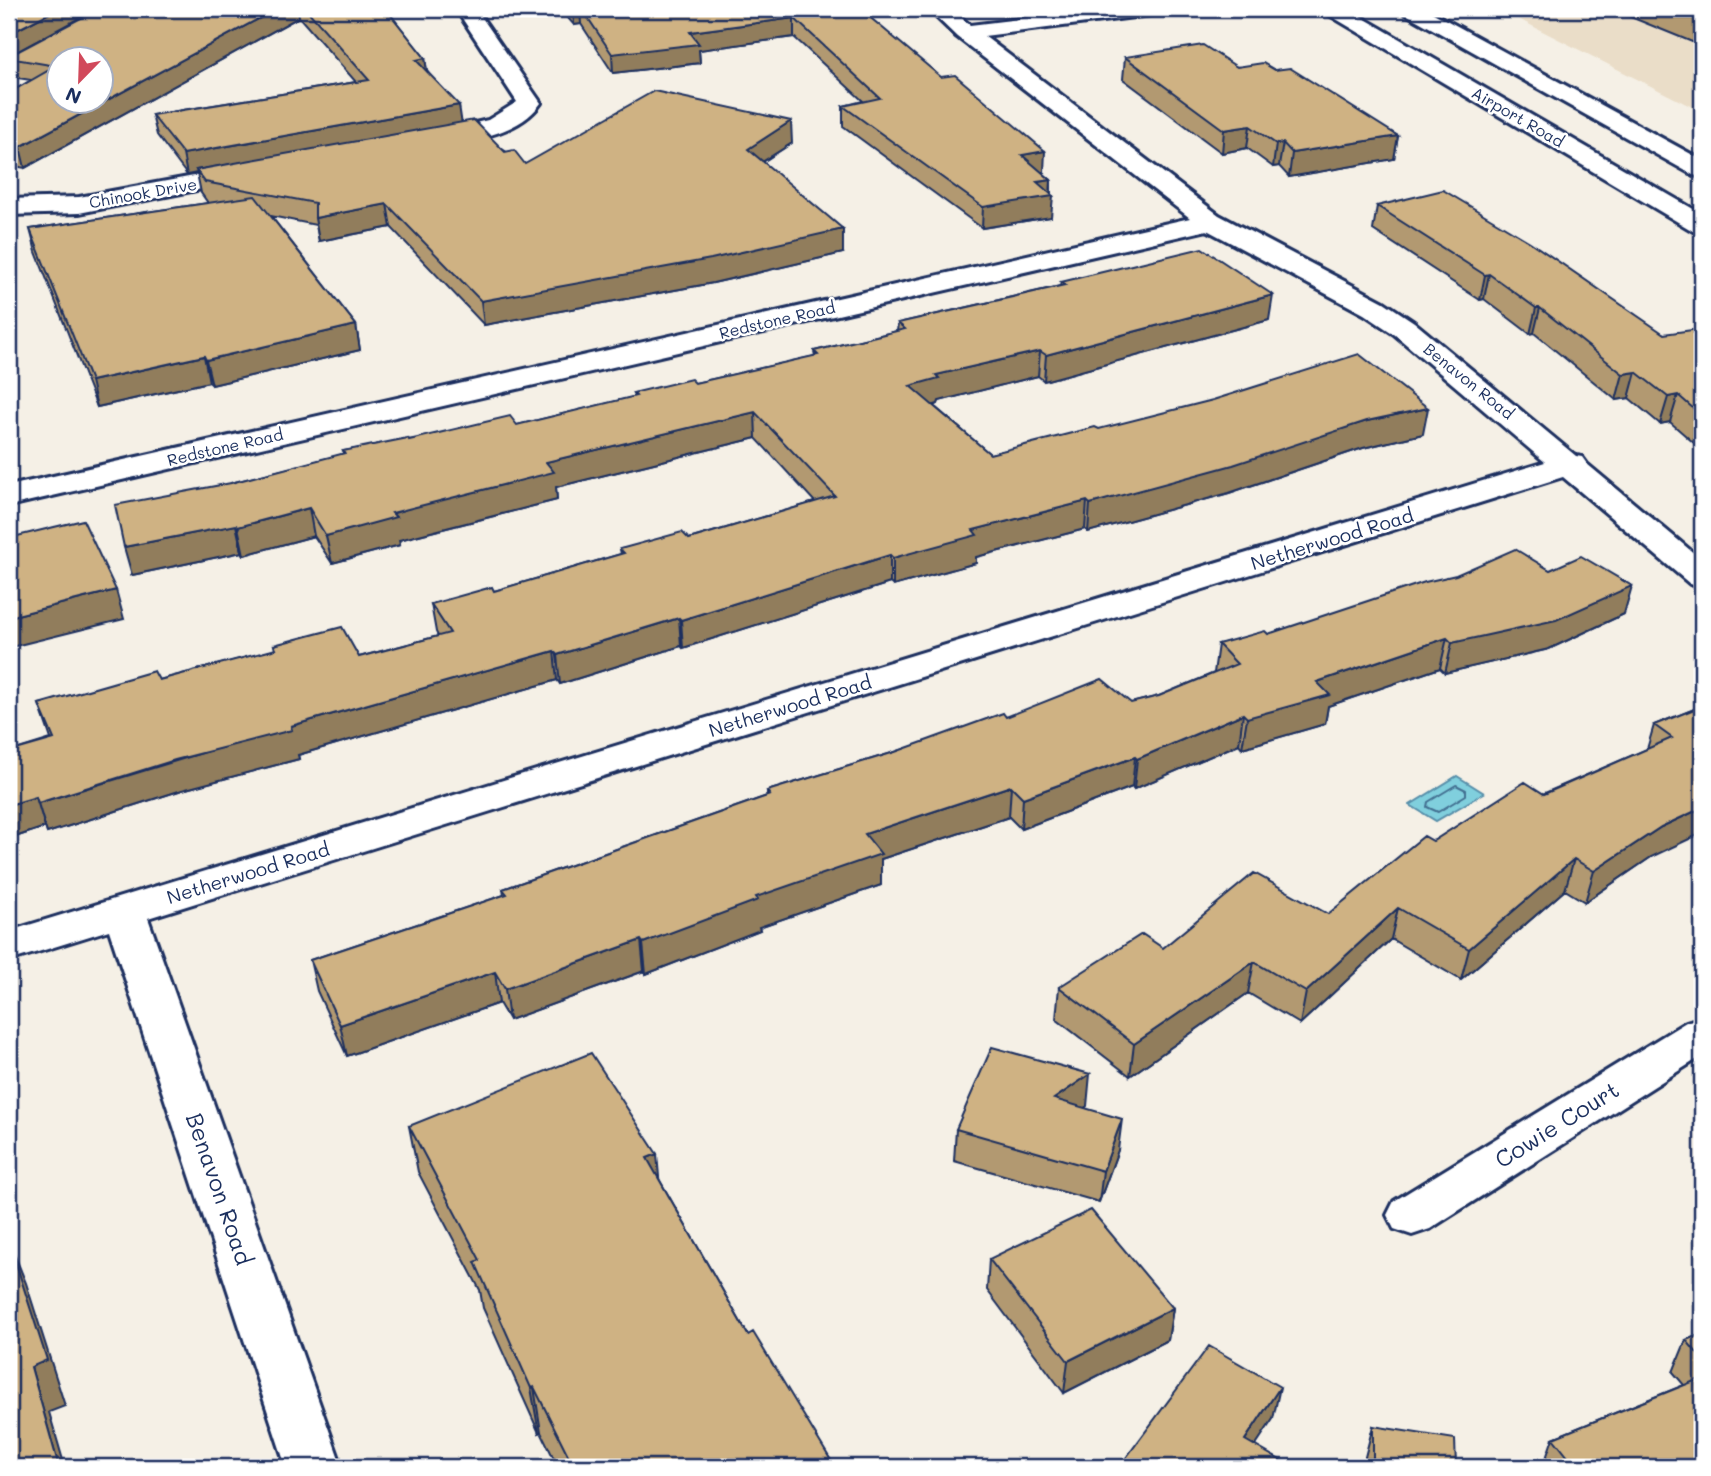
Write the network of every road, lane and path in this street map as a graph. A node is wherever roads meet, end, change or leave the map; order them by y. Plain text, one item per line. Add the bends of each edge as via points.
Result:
1 (466, 9) edge
2 (939, 9) edge
3 (1150, 9) edge
4 (1333, 9) edge
5 (1411, 9) edge
6 (965, 32) junction
7 (404, 145) edge
8 (268, 170) edge
9 (1702, 170) edge
10 (9, 207) edge
11 (1210, 222) junction
12 (1702, 225) edge
13 (1571, 464) junction
14 (9, 496) edge
15 (1702, 577) edge
16 (124, 911) junction
17 (9, 946) edge
18 (1702, 1034) edge
19 (1412, 1215) dead end
20 (314, 1467) edge

1 - 7 street via 528,103 501,124
2 - 6 street
3 - 6 street
4 - 12 street, Airport Road
5 - 9 street
6 - 11 street
8 - 10 street, Chinook Drive via 79,205
11 - 13 street, Benavon Road via 1404,328
11 - 14 street, Redstone Road
13 - 15 street, Benavon Road
13 - 16 street, Netherwood Road
16 - 17 street, Netherwood Road
16 - 20 street, Benavon Road
18 - 19 street, Cowie Court

